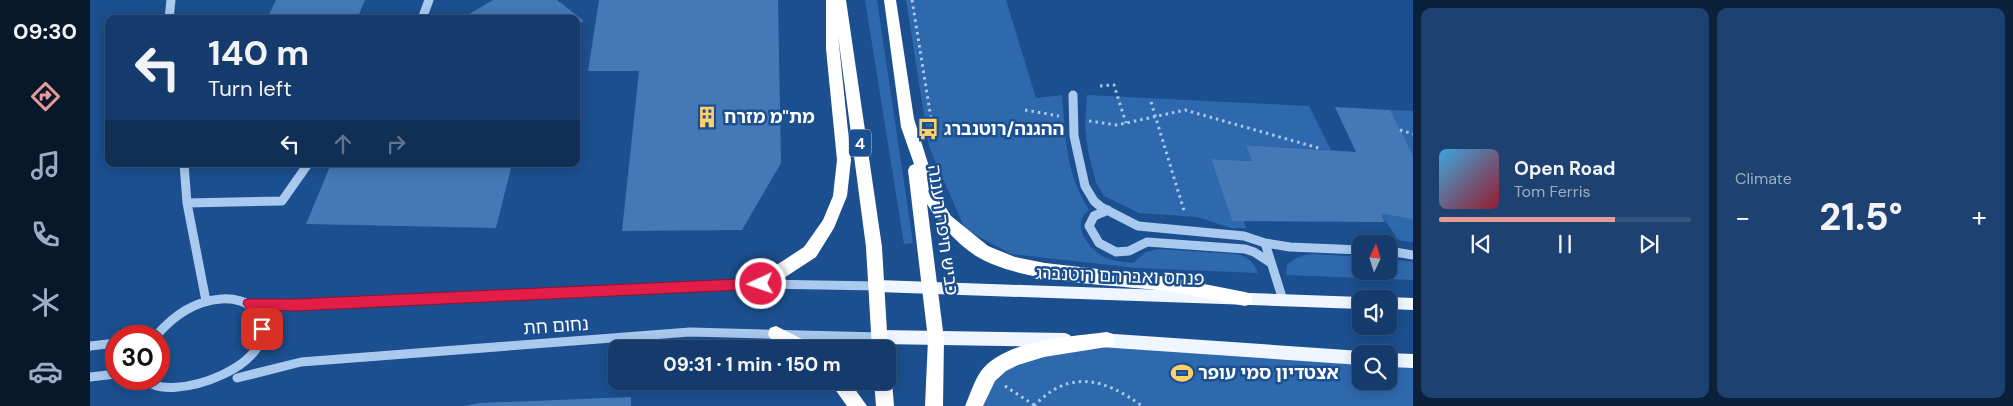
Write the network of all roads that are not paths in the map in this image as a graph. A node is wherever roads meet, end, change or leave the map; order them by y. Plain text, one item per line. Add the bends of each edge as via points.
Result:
1 (171, 0) edge
2 (429, 0) edge
3 (832, 0) edge
4 (840, 0) edge
5 (890, 0) edge
6 (169, 15) edge
7 (423, 15) edge
8 (1073, 96) dead end
9 (907, 119) junction
10 (184, 167) edge
11 (306, 167) edge
12 (188, 203) junction
13 (1108, 210) junction
14 (1265, 243) junction
15 (1352, 250) edge
16 (1398, 252) edge
17 (1413, 255) edge
18 (1271, 262) junction
19 (761, 284) junction
20 (878, 286) junction
21 (931, 289) junction
22 (1245, 299) junction
23 (1283, 300) junction
24 (206, 301) junction
25 (1352, 303) edge
26 (249, 304) junction
27 (1397, 304) edge
28 (1413, 304) edge
29 (167, 325) edge
30 (776, 334) junction
31 (936, 339) junction
32 (787, 340) edge
33 (845, 340) edge
34 (880, 340) edge
35 (1107, 340) junction
36 (896, 342) edge
37 (105, 344) edge
38 (90, 346) edge
39 (1352, 357) edge
40 (1397, 360) edge
41 (1413, 361) edge
42 (105, 375) edge
43 (90, 377) edge
44 (152, 390) edge
45 (845, 390) edge
46 (884, 390) edge
47 (163, 397) dead end
48 (858, 406) edge
49 (885, 406) edge
50 (934, 406) edge
51 (974, 406) edge

1 - 6 street
2 - 7 street
3 - 19 highway via 832,49 844,160 840,196 829,223 810,252
4 - 20 highway, 4
5 - 9 highway, כביש חיפה רעננה
8 - 13 street via 1074,136 1085,186 1094,201
9 - 21 highway, כביש חיפה רעננה
9 - 22 highway via 931,197 946,221 982,251 1014,264 1045,270 1168,284
10 - 12 street
11 - 12 street via 282,201
12 - 24 street
13 - 14 street via 1138,226 1244,236
13 - 18 street via 1094,216 1089,226 1094,240 1108,250 1124,252 1147,242 1245,249
14 - 15 street
14 - 18 street
16 - 17 street
18 - 23 street
19 - 20 street, נחום חת
19 - 26 street, נחום חת via 295,305
20 - 21 main road, פנחס ואברהם רוטנברג
20 - 34 highway, 4
21 - 22 main road, פנחס ואברהם רוטנברג
21 - 31 highway, כביש חיפה רעננה
22 - 23 main road, פנחס ואברהם רוטנברג
23 - 25 main road, פנחס ואברהם רוטנברג
24 - 26 street, נחום חת via 237,299
24 - 29 street via 177,315
26 - 30 street, נחום חת via 259,315 262,329 260,345 251,362 233,381 301,362 690,332
27 - 28 main road
30 - 32 highway
30 - 33 street, נחום חת
31 - 35 main road
31 - 36 main road
31 - 50 highway, כביש חיפה רעננה
35 - 39 main road
35 - 51 highway via 1030,352 1011,359 989,375
37 - 38 street
40 - 41 main road
42 - 43 street
44 - 47 street
45 - 48 highway
46 - 49 highway

